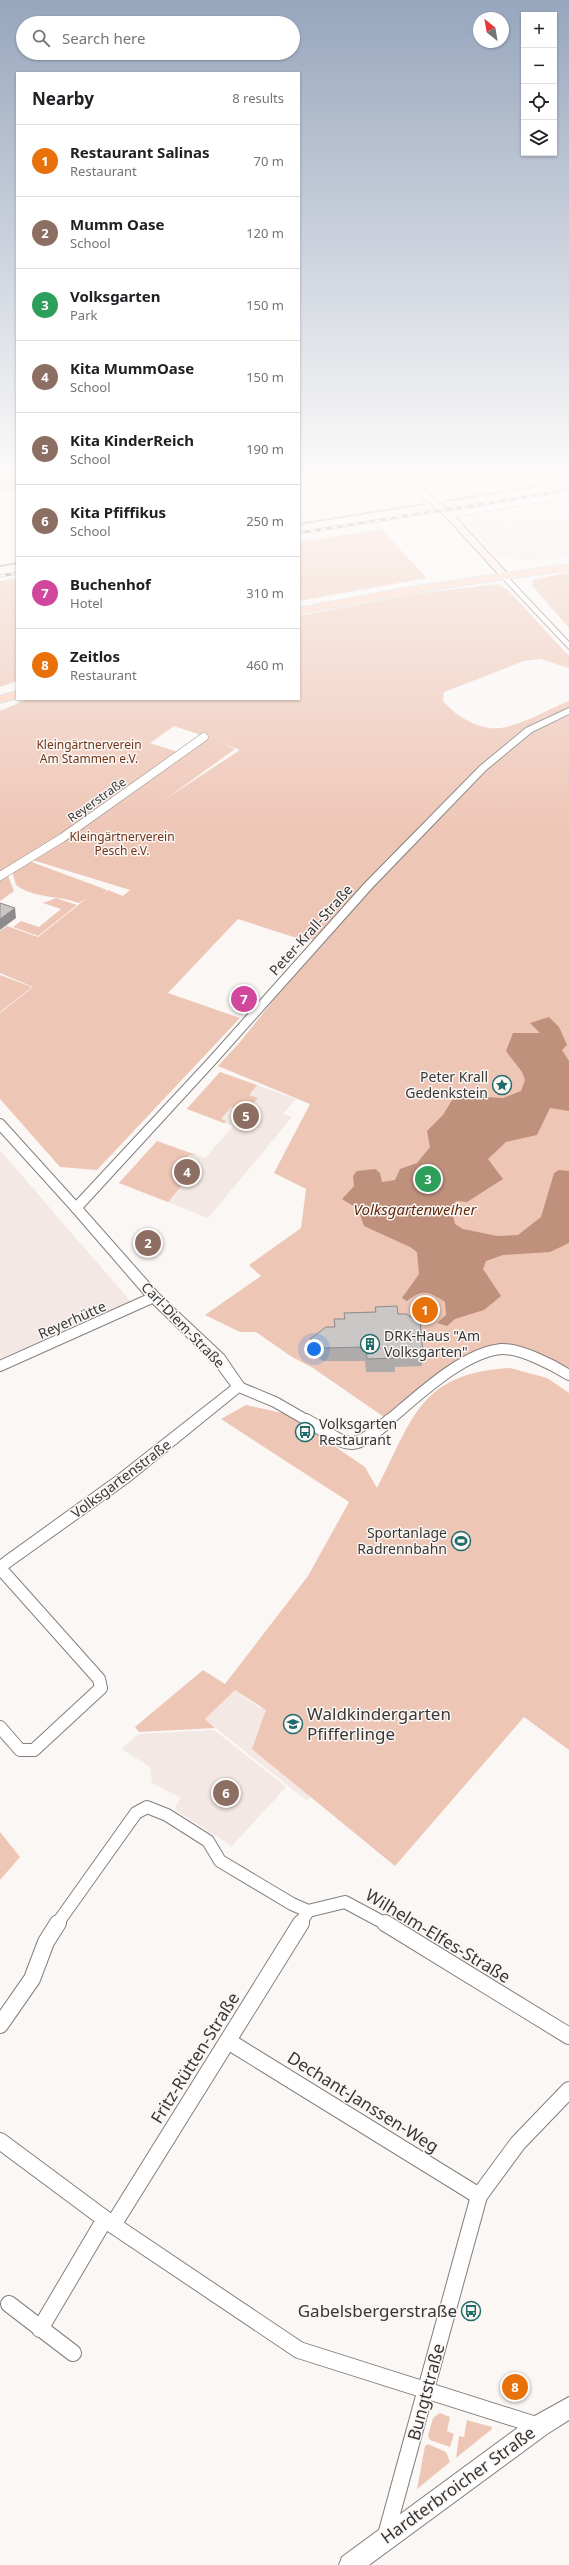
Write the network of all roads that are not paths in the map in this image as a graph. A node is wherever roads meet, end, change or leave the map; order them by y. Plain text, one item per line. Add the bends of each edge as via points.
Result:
1 (364, 595) edge
2 (383, 595) edge
3 (522, 595) edge
4 (300, 605) edge
5 (300, 611) edge
6 (569, 646) edge
7 (16, 685) edge
8 (0, 691) edge
9 (16, 694) edge
10 (0, 700) edge
11 (569, 711) edge
12 (204, 737) dead end
13 (0, 876) edge
14 (0, 1124) edge
15 (76, 1208) junction
16 (154, 1297) junction
17 (0, 1366) edge
18 (569, 1376) edge
19 (239, 1388) junction
20 (0, 1568) edge
21 (0, 1727) edge
22 (308, 1911) junction
23 (0, 2025) edge
24 (569, 2036) edge
25 (228, 2041) junction
26 (569, 2090) edge
27 (1, 2142) edge
28 (479, 2196) junction
29 (109, 2222) junction
30 (9, 2304) dead end
31 (40, 2329) junction
32 (73, 2353) dead end
33 (427, 2390) junction
34 (569, 2408) edge
35 (539, 2426) junction
36 (386, 2537) junction
37 (350, 2565) edge

1 - 4 main road
2 - 5 main road
3 - 6 street
7 - 8 main road
9 - 10 main road
11 - 15 street, Peter-Krall-Straße via 529,730 483,768 368,886
12 - 13 street, Reyerstraße via 62,838
14 - 15 street, Carl-Diem-Straße
15 - 16 street, Carl-Diem-Straße
16 - 17 street, Reyerhütte via 131,1310
16 - 19 street, Carl-Diem-Straße via 219,1359
18 - 19 street via 544,1360 502,1349 478,1356 452,1369 372,1435 355,1444 346,1443 275,1402
19 - 20 street, Volksgartenstraße via 124,1478
20 - 21 street, Volksgartenstraße via 98,1679 101,1688 34,1750 20,1750
22 - 23 street via 220,1861 208,1841 168,1815 147,1807 136,1813 70,1904 46,1942 32,1978
22 - 24 street, Wilhelm-Elfes-Straße via 346,1902 368,1912
22 - 25 street, Fritz-Rütten-Straße
25 - 28 street, Dechant-Janssen-Weg
25 - 29 street, Fritz-Rütten-Straße
26 - 28 street, Bungtstraße via 518,2143
27 - 29 street
28 - 33 street, Bungtstraße
29 - 31 street
29 - 33 street via 299,2350
30 - 31 street
31 - 32 street
33 - 35 street
33 - 36 street, Bungtstraße
34 - 35 street, Hardterbroicher Straße
35 - 36 street, Hardterbroicher Straße
36 - 37 street, Hardterbroicher Straße

